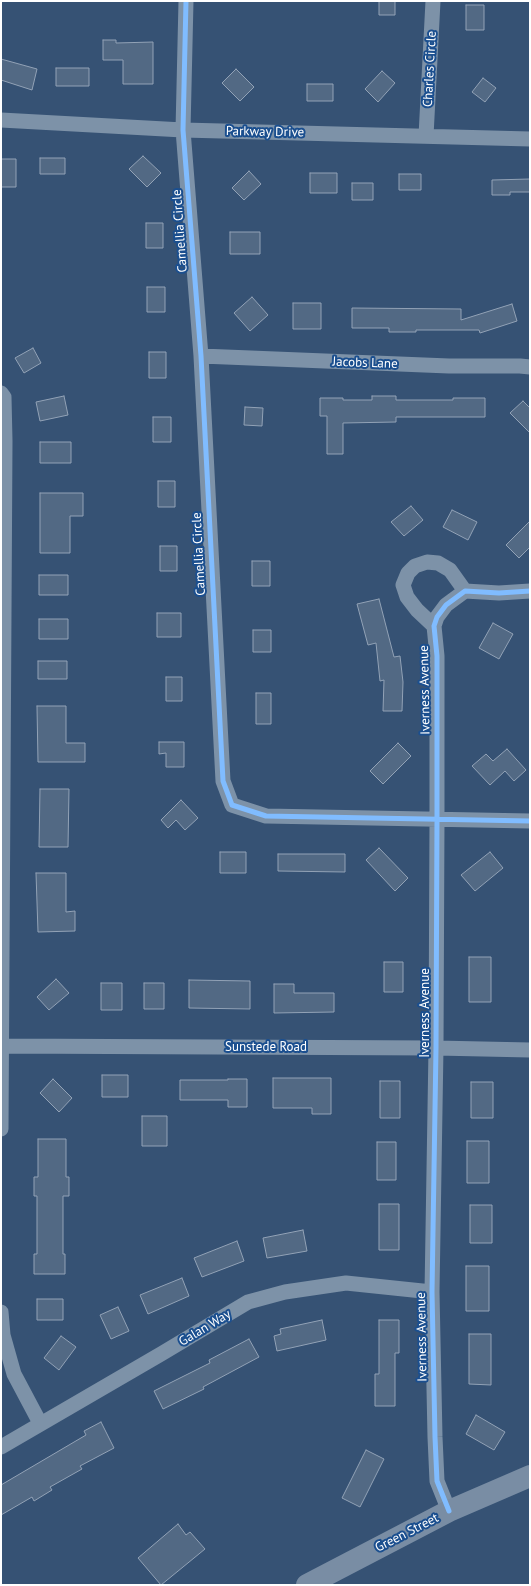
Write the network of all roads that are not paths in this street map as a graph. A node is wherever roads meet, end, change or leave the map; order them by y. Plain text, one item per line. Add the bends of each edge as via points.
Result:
1 (186, 1) edge
2 (433, 1) edge
3 (1, 120) edge
4 (183, 130) junction
5 (426, 136) junction
6 (530, 139) edge
7 (201, 356) junction
8 (530, 367) edge
9 (1, 393) edge
10 (465, 591) junction
11 (530, 591) edge
12 (434, 626) junction
13 (437, 819) junction
14 (530, 820) edge
15 (2, 1046) edge
16 (436, 1048) junction
17 (530, 1050) edge
18 (1, 1129) edge
19 (432, 1292) junction
20 (1, 1312) edge
21 (40, 1423) junction
22 (1, 1447) edge
23 (530, 1476) edge
24 (449, 1511) junction
25 (307, 1585) edge

1 - 4 street, Camellia Circle
2 - 5 street, Charles Circle
3 - 4 street, Parkway Drive
4 - 5 street, Parkway Drive
4 - 7 street, Camellia Circle
5 - 6 street, Parkway Drive
7 - 8 street, Jacobs Lane
7 - 13 street, Camellia Circle via 223,781 232,805 266,816
9 - 15 street via 4,397 5,441
10 - 11 street
10 - 12 street, Iverness Avenue via 446,605
10 - 12 street via 450,570 438,563 427,562 415,566 408,573 403,585 407,597
12 - 13 street, Iverness Avenue
13 - 14 street, Camellia Circle
13 - 16 street, Iverness Avenue
15 - 16 street, Sunstede Road
15 - 18 street
16 - 17 street, Sunstede Road
16 - 19 street, Iverness Avenue
19 - 21 street, Galan Way via 346,1283 285,1292 248,1302
19 - 24 street, Iverness Avenue via 437,1481
20 - 21 street via 2,1335 14,1374
21 - 22 street, Galan Way
23 - 24 street, Green Street
24 - 25 street, Green Street

